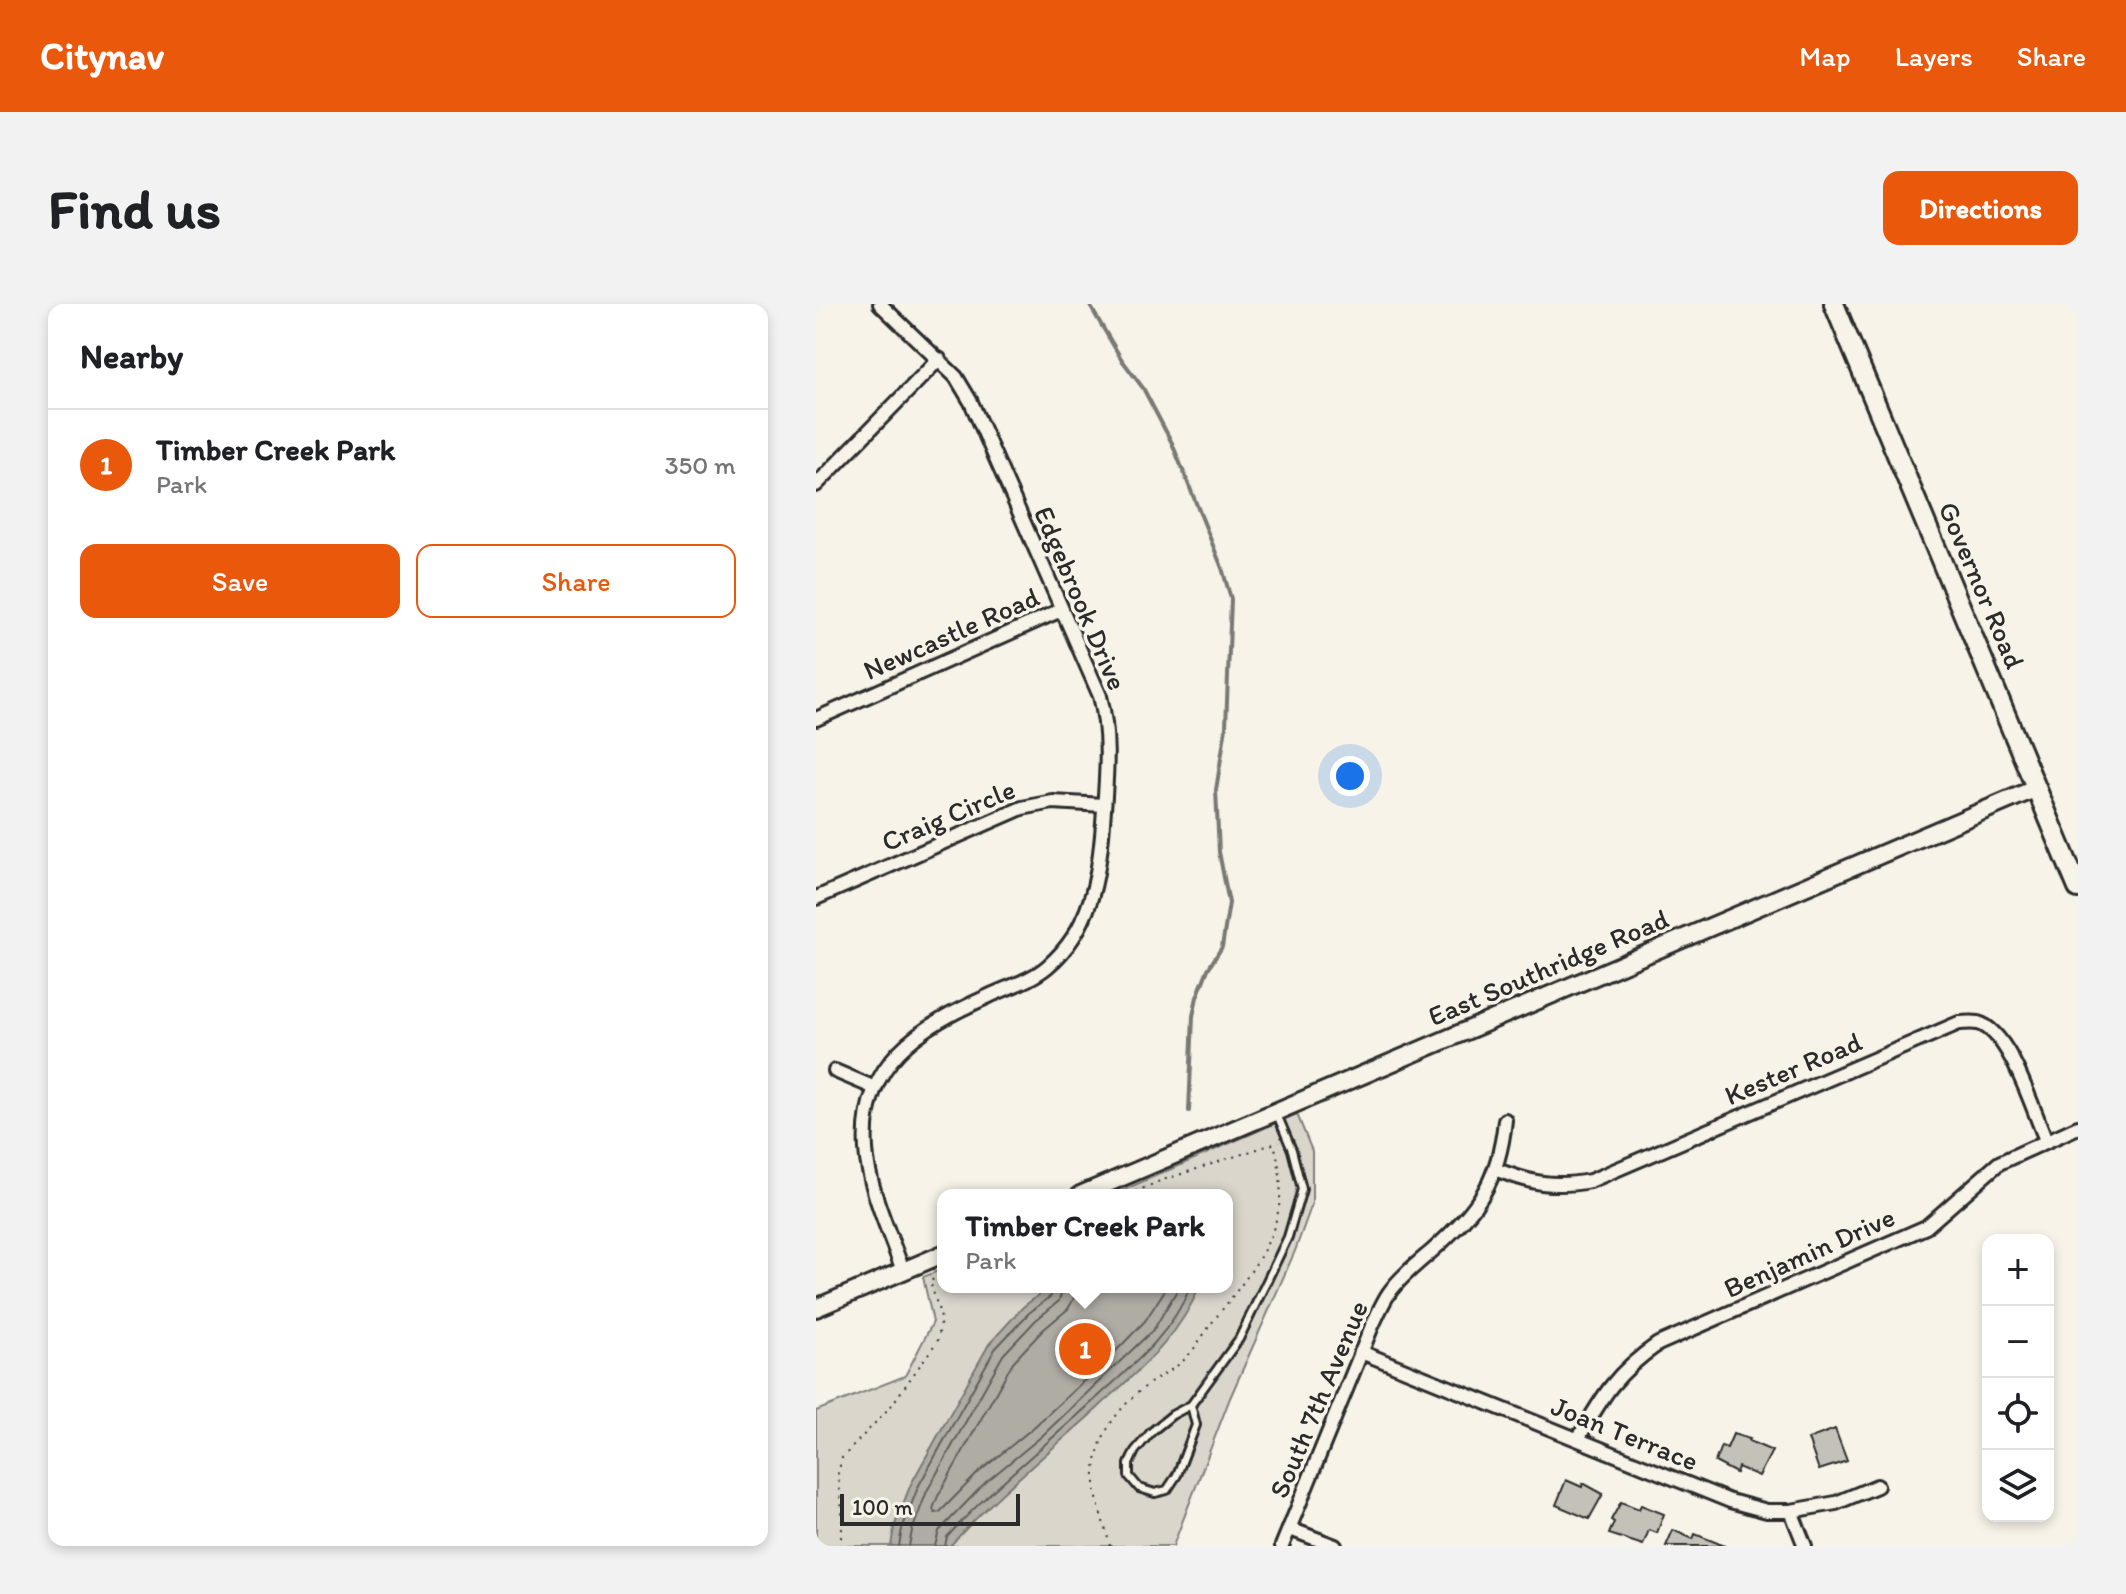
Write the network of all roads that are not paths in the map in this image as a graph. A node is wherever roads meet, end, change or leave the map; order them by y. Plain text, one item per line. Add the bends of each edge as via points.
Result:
1 (880, 304) edge
2 (1834, 304) edge
3 (939, 359) junction
4 (816, 485) edge
5 (1061, 610) junction
6 (816, 719) edge
7 (2037, 788) junction
8 (1104, 805) junction
9 (2078, 888) edge
10 (816, 898) edge
11 (835, 1071) dead end
12 (875, 1088) junction
13 (1276, 1112) junction
14 (1505, 1120) dead end
15 (2078, 1127) edge
16 (2046, 1140) junction
17 (1497, 1170) junction
18 (1094, 1189) edge
19 (937, 1257) edge
20 (903, 1271) junction
21 (816, 1308) edge
22 (1361, 1352) junction
23 (1191, 1405) junction
24 (1578, 1439) junction
25 (1877, 1486) dead end
26 (1791, 1511) junction
27 (1290, 1529) junction
28 (1282, 1546) edge
29 (1335, 1546) edge
30 (1805, 1546) edge

1 - 3 street, Edgebrook Drive
2 - 7 main road, Governor Road
3 - 4 street
3 - 5 street, Edgebrook Drive via 971,402
5 - 6 street, Newcastle Road
5 - 8 street, Edgebrook Drive via 1105,715
7 - 9 main road, Governor Road
7 - 13 street, East Southridge Road
8 - 10 street, Craig Circle via 1053,802 1022,808
8 - 12 street, Edgebrook Drive via 1096,885 1071,940 1047,967 920,1031 900,1049
11 - 12 street
12 - 20 street, Edgebrook Drive via 866,1150
13 - 18 street, East Southridge Road
13 - 23 lane via 1302,1189 1288,1237 1239,1339
14 - 17 street, South 7th Avenue
15 - 16 street, Benjamin Drive
16 - 17 street, Kester Road via 2005,1045 1978,1023 1959,1023 1590,1181 1532,1183
16 - 24 street, Benjamin Drive via 1999,1163 1926,1227 1658,1344 1604,1392
17 - 22 street, South 7th Avenue via 1457,1229 1390,1292
19 - 20 street
20 - 21 street
22 - 24 street, Joan Terrace
22 - 27 street, South 7th Avenue
23 - 23 lane via 1151,1432 1135,1451 1129,1476 1139,1488 1167,1490 1177,1475 1196,1425
24 - 26 street, Joan Terrace via 1730,1501
25 - 26 street, Joan Terrace via 1836,1503
26 - 30 street
27 - 28 street, South 7th Avenue
27 - 29 street

